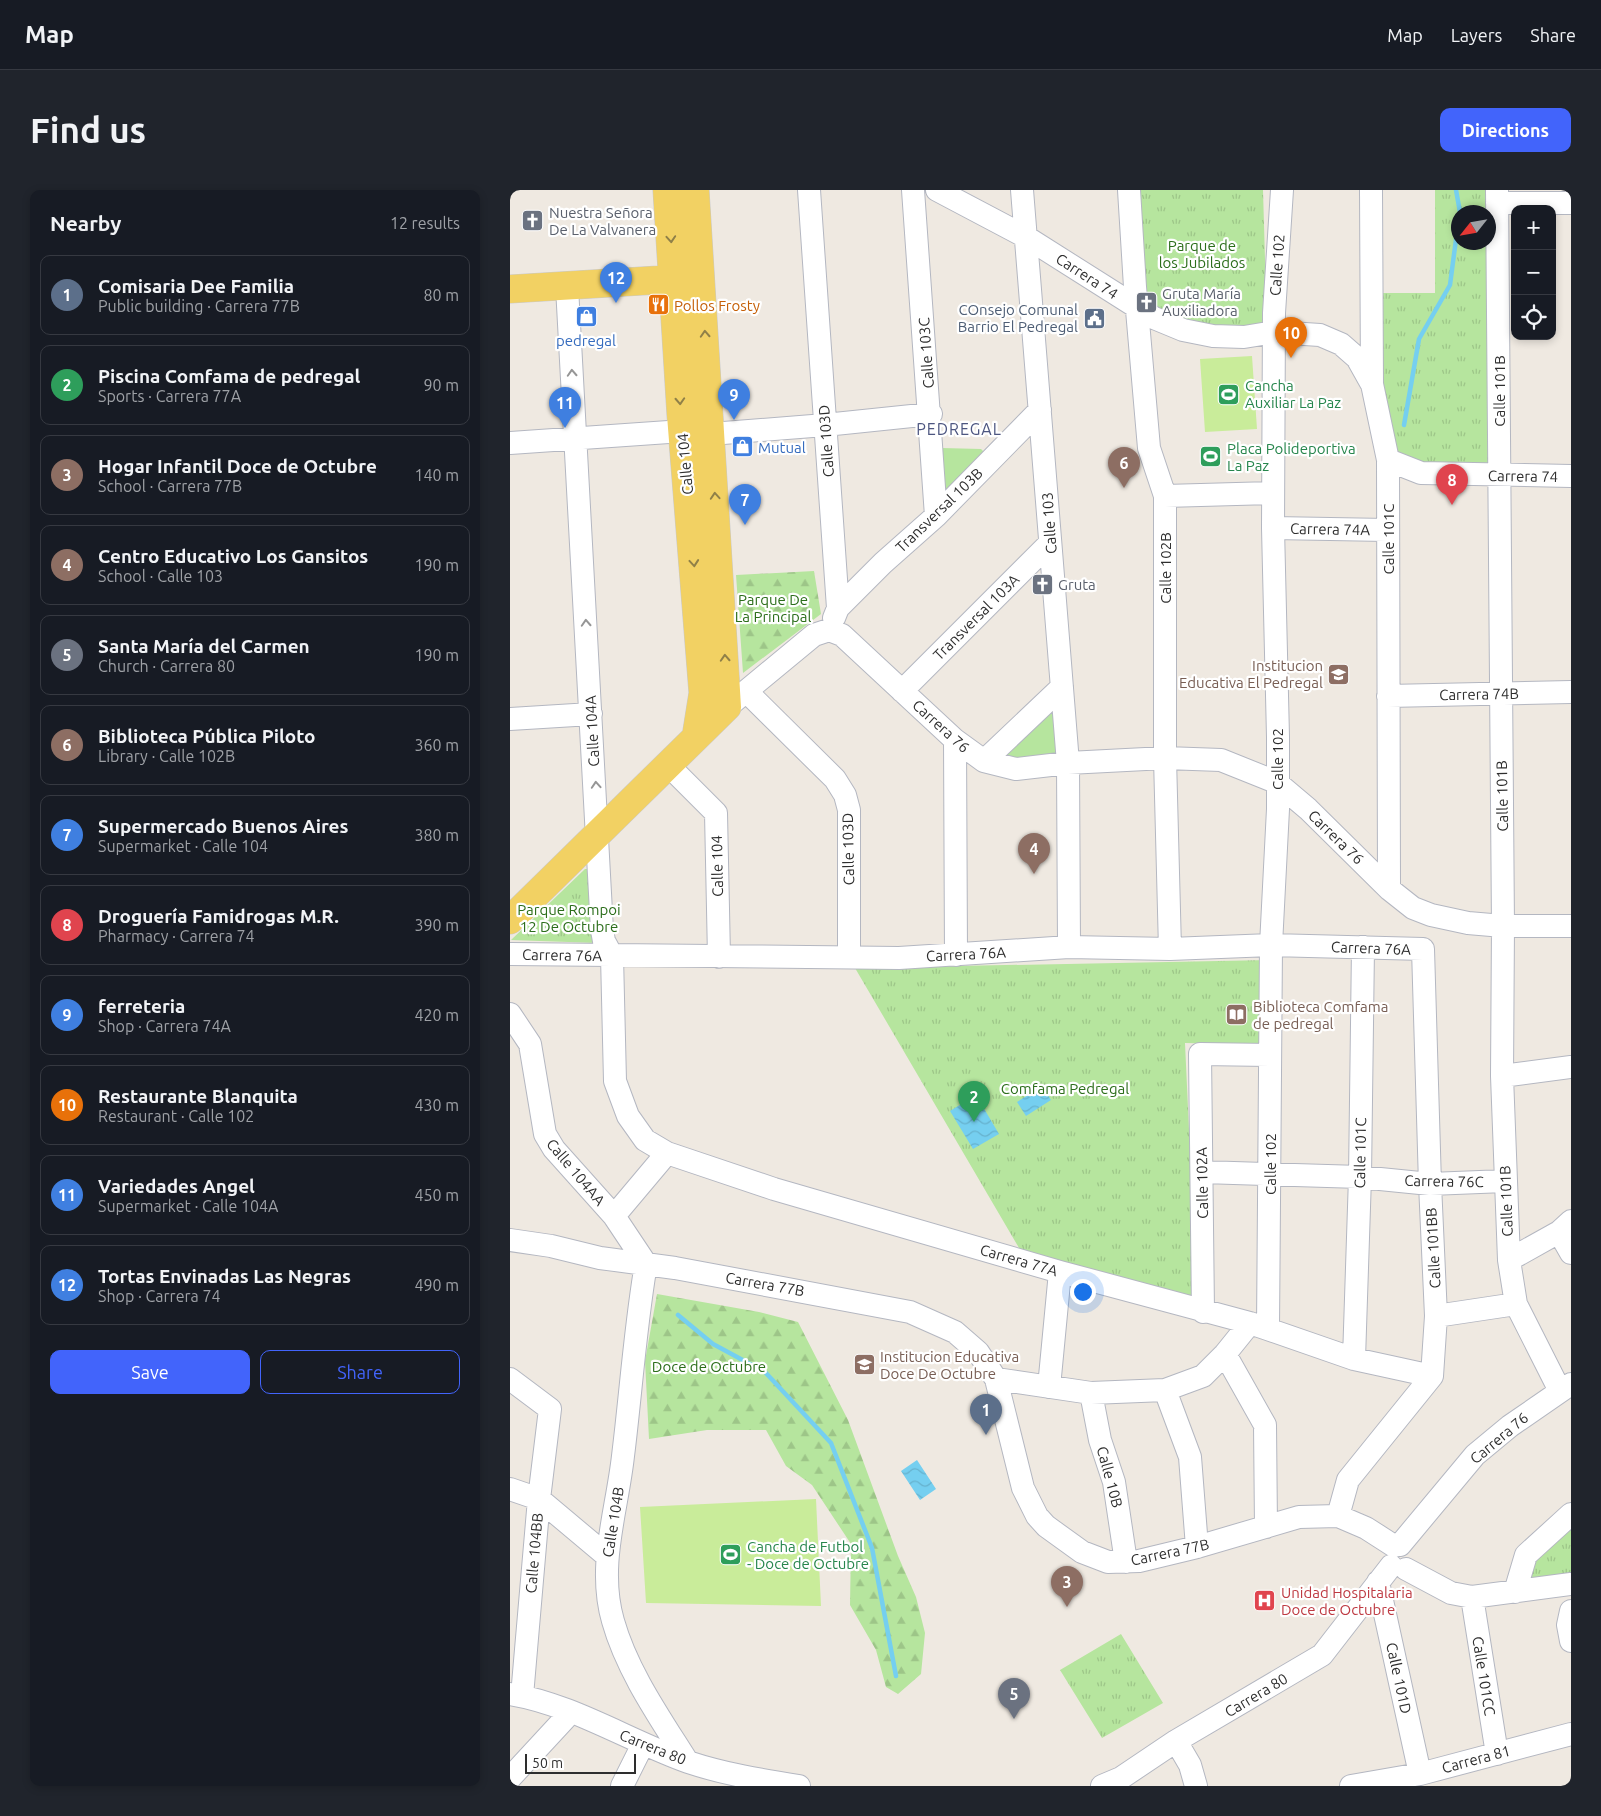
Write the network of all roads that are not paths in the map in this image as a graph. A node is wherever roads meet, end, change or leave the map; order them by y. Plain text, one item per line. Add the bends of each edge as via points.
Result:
1 (668, 190) edge
2 (695, 190) edge
3 (809, 190) edge
4 (913, 190) edge
5 (937, 190) edge
6 (1022, 190) edge
7 (1129, 190) edge
8 (1282, 190) edge
9 (1371, 190) edge
10 (1497, 196) edge
11 (1571, 203) edge
12 (1026, 236) junction
13 (702, 277) junction
14 (673, 278) junction
15 (567, 287) junction
16 (510, 289) edge
17 (1137, 308) junction
18 (1274, 332) junction
19 (1372, 384) junction
20 (1040, 410) junction
21 (931, 414) junction
22 (825, 425) junction
23 (683, 431) junction
24 (711, 434) junction
25 (575, 438) junction
26 (510, 443) edge
27 (1388, 460) junction
28 (1499, 476) junction
29 (1571, 476) edge
30 (1273, 493) junction
31 (1164, 496) junction
32 (936, 516) junction
33 (1273, 528) junction
34 (1387, 530) junction
35 (1050, 543) junction
36 (838, 608) junction
37 (829, 630) junction
38 (1062, 687) junction
39 (902, 691) junction
40 (1571, 692) edge
41 (1501, 694) junction
42 (1388, 696) junction
43 (737, 699) junction
44 (591, 714) junction
45 (510, 719) edge
46 (696, 737) junction
47 (955, 740) junction
48 (1165, 758) junction
49 (984, 761) junction
50 (1068, 763) junction
51 (668, 765) junction
52 (1276, 782) junction
53 (598, 834) junction
54 (1388, 852) junction
55 (588, 858) junction
56 (1359, 858) junction
57 (1389, 889) junction
58 (510, 920) edge
59 (1504, 926) junction
60 (1571, 926) edge
61 (1271, 945) junction
62 (1068, 947) junction
63 (1363, 947) junction
64 (1170, 949) junction
65 (1422, 950) joint
66 (510, 954) edge
67 (956, 955) junction
68 (612, 956) junction
69 (719, 957) junction
70 (848, 957) junction
71 (510, 1014) edge
72 (1270, 1055) junction
73 (1571, 1068) edge
74 (1502, 1076) junction
75 (666, 1153) junction
76 (1203, 1172) junction
77 (1270, 1174) junction
78 (1360, 1177) junction
79 (1505, 1181) junction
80 (1430, 1184) junction
81 (614, 1216) junction
82 (1565, 1226) edge
83 (510, 1240) edge
84 (1571, 1253) edge
85 (1509, 1260) junction
86 (646, 1264) junction
87 (1060, 1272) junction
88 (1516, 1304) junction
89 (1203, 1312) junction
90 (1436, 1316) junction
91 (1259, 1326) junction
92 (1225, 1354) junction
93 (1354, 1359) junction
94 (1432, 1376) junction
95 (996, 1378) junction
96 (510, 1379) edge
97 (1049, 1387) junction
98 (1565, 1388) edge
99 (1165, 1390) junction
100 (1091, 1393) junction
101 (510, 1489) edge
102 (538, 1499) junction
103 (1571, 1514) edge
104 (1338, 1516) junction
105 (1266, 1527) junction
106 (1197, 1547) junction
107 (607, 1556) junction
108 (1126, 1562) junction
109 (1396, 1562) junction
110 (1571, 1584) edge
111 (1515, 1592) junction
112 (1472, 1597) junction
113 (1571, 1611) edge
114 (1571, 1640) edge
115 (516, 1695) edge
116 (571, 1712) junction
117 (1571, 1734) edge
118 (1176, 1742) junction
119 (643, 1744) junction
120 (1497, 1754) junction
121 (687, 1762) junction
122 (1420, 1774) junction
123 (510, 1778) edge
124 (1116, 1783) edge
125 (622, 1786) edge
126 (799, 1786) edge
127 (1196, 1786) edge
128 (1353, 1786) edge

1 -> 14 main road, Calle 104
2 - 13 main road, Calle 104
3 - 22 street, Calle 103D
4 - 21 street, Calle 103C
5 - 12 street, Carrera 74
6 - 12 street, Calle 103
7 - 17 street, Calle 102B
8 - 18 street, Calle 102
9 - 19 street, Calle 101C
10 - 11 street
10 - 28 street, Calle 101B
12 - 17 street, Carrera 74
12 - 20 street, Calle 103
13 - 14 main road
24 -> 13 main road, Calle 104
14 - 15 main road
14 -> 23 main road, Calle 104
15 - 16 main road
25 -> 15 street, Calle 104A
17 - 18 street, Carrera 74 via 1183,330 1213,336 1244,337
17 - 31 street, Calle 102B via 1150,448
18 - 19 street, Carrera 74 via 1320,335 1341,344 1357,358
18 - 30 street, Calle 102
19 - 27 street, Calle 101C
20 - 32 street, Transversal 103B
20 - 35 street, Calle 103
21 - 22 street
21 - 32 street, Calle 103C
22 - 24 street
22 - 36 street, Calle 103D
23 - 25 street
23 -> 46 main road, Calle 104 via 703,693
43 -> 24 main road, Calle 104
25 - 26 street
44 -> 25 street, Calle 104A
27 - 28 street, Carrera 74 via 1421,473
27 - 34 street, Calle 101C
28 - 29 street, Carrera 74
28 - 41 street, Calle 101B
30 - 31 street
30 - 33 street, Calle 102
31 - 48 street, Calle 102B
32 - 36 street, Transversal 103B
33 - 34 street, Carrera 74A
33 - 52 street, Calle 102 via 1278,737
34 - 42 street, Calle 101C
35 - 38 street, Calle 103
35 - 39 street, Transversal 103A
36 - 37 street
37 - 39 street, Carrera 76 via 842,635
37 - 43 street via 814,635
38 - 49 street
38 - 50 street, Calle 103
39 - 47 street, Carrera 76
40 - 41 street, Carrera 74B
41 - 42 street, Carrera 74B
41 - 59 street, Calle 101B
42 - 54 street, Calle 101C
43 - 46 main road
43 - 70 street, Calle 103D via 835,779 845,795 849,810
44 - 45 street
53 -> 44 street, Calle 104A
46 - 51 main road
47 - 49 street, Carrera 76
47 - 67 street
48 - 50 street, Carrera 76
48 - 52 street, Carrera 76 via 1221,760
48 - 64 street, Calle 102B
49 - 50 street, Carrera 76 via 1016,769
50 - 62 street, Calle 103
51 - 53 main road
51 - 69 street, Calle 104 via 716,813
52 - 56 street, Carrera 76
52 - 61 street, Calle 102 via 1278,809
53 - 55 main road
54 - 56 street via 1367,864
54 - 57 street, Calle 101C
55 - 58 main road
55 - 68 street via 604,941
56 - 57 street, Carrera 76
57 - 59 street, Carrera 76 via 1413,908 1431,915
59 - 60 street, Carrera 76
59 - 74 street, Calle 101B
61 - 63 street, Carrera 76A
61 - 64 street, Carrera 76A
61 - 72 street, Calle 102
62 - 64 street, Carrera 76A
62 - 67 street, Carrera 76A
63 - 65 street, Carrera 76A
63 - 78 street, Calle 101C
65 - 80 street, Calle 101BB
66 - 68 street, Carrera 76A
67 - 70 street, Carrera 76A
68 - 69 street, Carrera 76A
68 - 75 street via 615,1082 628,1116 645,1140
69 - 70 street, Carrera 76A
71 - 81 street, Calle 104AA via 530,1044 545,1134 554,1149
72 - 76 street, Calle 102A via 1200,1054
72 - 77 street, Calle 102
73 - 74 street
74 - 79 street, Calle 101B
75 - 81 street
75 - 87 street, Carrera 77A via 774,1189
76 - 77 street, Carrera 76C
76 - 89 street, Calle 102A
77 - 78 street, Carrera 76C
77 - 91 street, Calle 102
78 - 80 street, Carrera 76C
78 - 93 street, Calle 101C
79 - 80 street, Carrera 76C
79 - 85 street, Calle 101B
80 - 90 street, Calle 101BB
81 - 86 street, Calle 104AA
82 - 84 street
82 - 85 street
83 - 86 street, Carrera 77B
85 - 88 street, Calle 101B
86 - 95 street, Carrera 77B via 910,1312 955,1332 978,1352
86 - 107 street, Calle 104B via 623,1458 606,1521
87 - 89 street, Carrera 77A
87 - 97 street
88 - 90 street
88 - 98 street, Calle 101B
89 - 91 street, Carrera 77A
90 - 94 street, Calle 101BB
91 - 92 street
91 - 93 street, Carrera 77A
92 - 99 street via 1203,1376
92 - 105 street via 1265,1425
93 - 94 street, Carrera 77A
94 - 104 street via 1348,1480
95 - 97 street
95 - 108 street, Carrera 77B via 1023,1488 1037,1516 1082,1552 1108,1562
96 - 102 street, Calle 104BB via 550,1409
97 - 100 street
98 - 109 street, Carrera 76 via 1475,1455 1418,1525
99 - 100 street
99 - 106 street via 1190,1457
100 - 108 street, Calle 10B via 1100,1440 1114,1482
101 - 102 street
102 - 107 street
102 - 115 street, Calle 104BB
103 - 111 street via 1526,1555
104 - 105 street, Carrera 77B via 1299,1518
104 - 109 street, Carrera 77B via 1366,1528
105 - 106 street, Carrera 77B
106 - 108 street, Carrera 77B
107 - 121 street, Calle 104B via 609,1601 621,1642 646,1694
109 - 112 street via 1451,1593
109 - 118 street, Carrera 80 via 1322,1655
109 - 122 street, Calle 101D
110 - 111 street
111 - 112 street
112 - 120 street, Calle 101CC
113 - 114 street via 1568,1625
115 - 116 street, Carrera 80
116 - 119 street, Carrera 80
116 - 123 street
117 - 120 street, Carrera 81
118 - 124 street, Carrera 80
118 - 127 street via 1190,1765
119 - 121 street, Carrera 80
119 - 125 street
120 - 122 street, Carrera 81
121 - 126 street, Carrera 80 via 719,1772
122 - 128 street, Carrera 81

